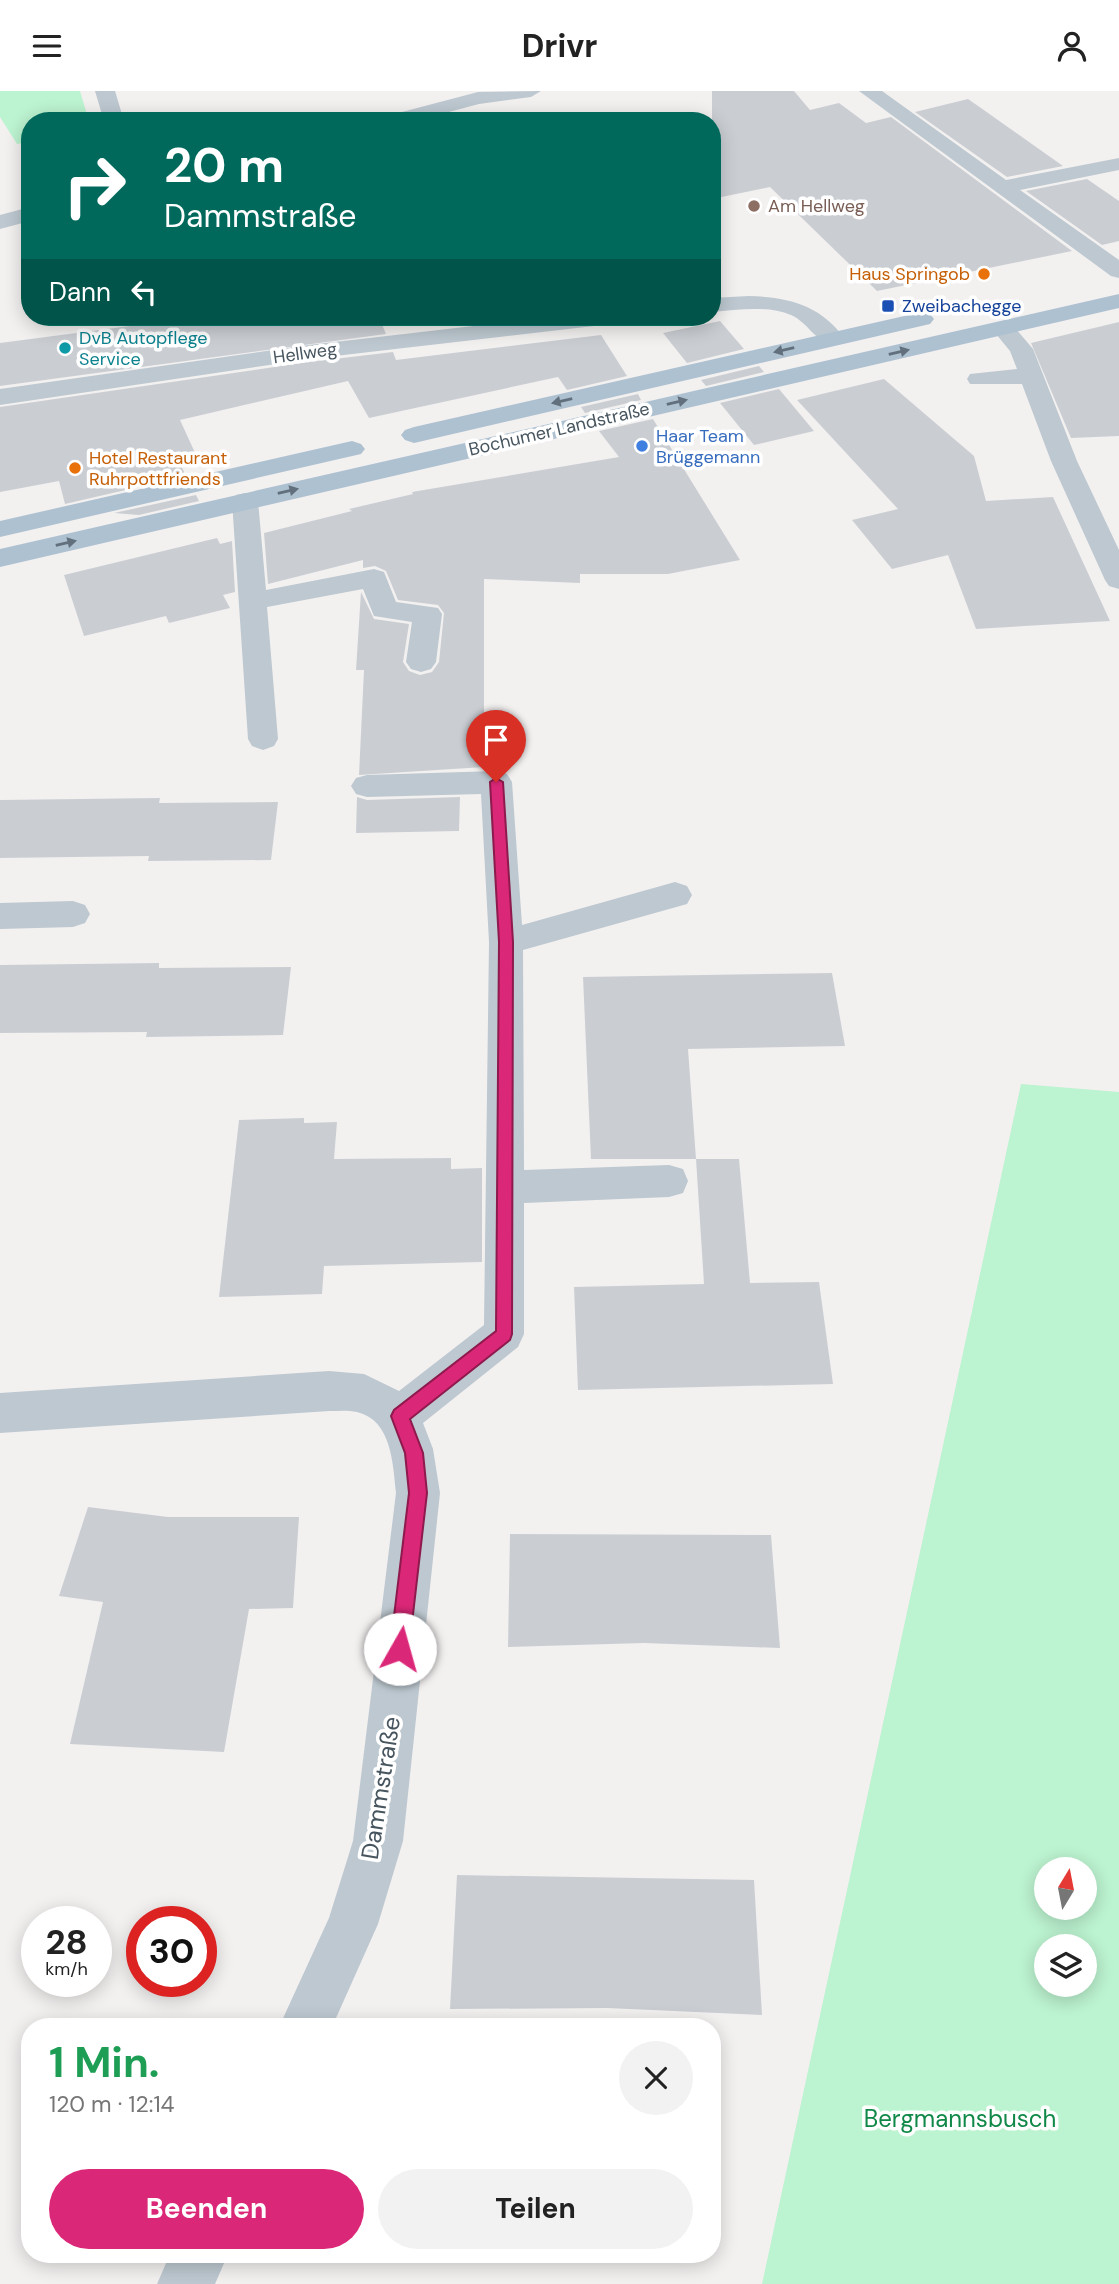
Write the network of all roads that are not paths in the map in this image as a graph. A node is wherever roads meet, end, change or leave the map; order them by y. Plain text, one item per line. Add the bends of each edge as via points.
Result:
1 (105, 91) edge
2 (531, 91) edge
3 (869, 91) edge
4 (475, 94) edge
5 (111, 112) edge
6 (418, 112) edge
7 (1119, 164) edge
8 (1002, 187) junction
9 (21, 216) edge
10 (0, 222) edge
11 (1119, 273) edge
12 (1093, 281) dead end
13 (795, 282) dead end
14 (721, 297) edge
15 (1119, 301) edge
16 (794, 309) junction
17 (948, 314) dead end
18 (533, 326) edge
19 (1003, 328) junction
20 (833, 339) junction
21 (1031, 376) junction
22 (979, 379) dead end
23 (0, 397) edge
24 (245, 501) junction
25 (0, 529) edge
26 (0, 558) edge
27 (1119, 580) edge
28 (253, 601) junction
29 (421, 662) dead end
30 (263, 739) dead end
31 (367, 786) dead end
32 (675, 895) dead end
33 (73, 914) dead end
34 (0, 916) edge
35 (506, 942) junction
36 (668, 1181) dead end
37 (506, 1187) junction
38 (0, 1413) edge
39 (400, 1416) junction
40 (309, 2018) edge
41 (196, 2263) edge
42 (186, 2284) edge

1 - 5 street
2 - 4 street
3 - 8 street
4 - 6 street
7 - 8 street
8 - 11 street
9 - 10 street
11 - 12 main road
13 - 16 street
14 - 16 street
15 - 19 main road, Bochumer Landstraße
16 - 20 street via 808,314
17 - 20 main road, Bochumer Landstraße
18 - 23 street, Hellweg via 309,352
19 - 21 street via 1021,349
24 -> 19 main road, Bochumer Landstraße
20 -> 25 main road, Bochumer Landstraße
21 - 22 street
21 - 27 street
26 -> 24 main road, Bochumer Landstraße
24 - 28 street
28 - 29 street via 374,578 384,610 428,614
28 - 30 street
31 - 35 street via 496,782
32 - 35 street
33 - 34 street
35 - 37 street
36 - 37 street
37 - 39 street via 504,1334
38 - 39 street via 330,1391 367,1394
39 - 40 street, Dammstraße via 414,1453 418,1493 378,1841 352,1924
41 - 42 street

